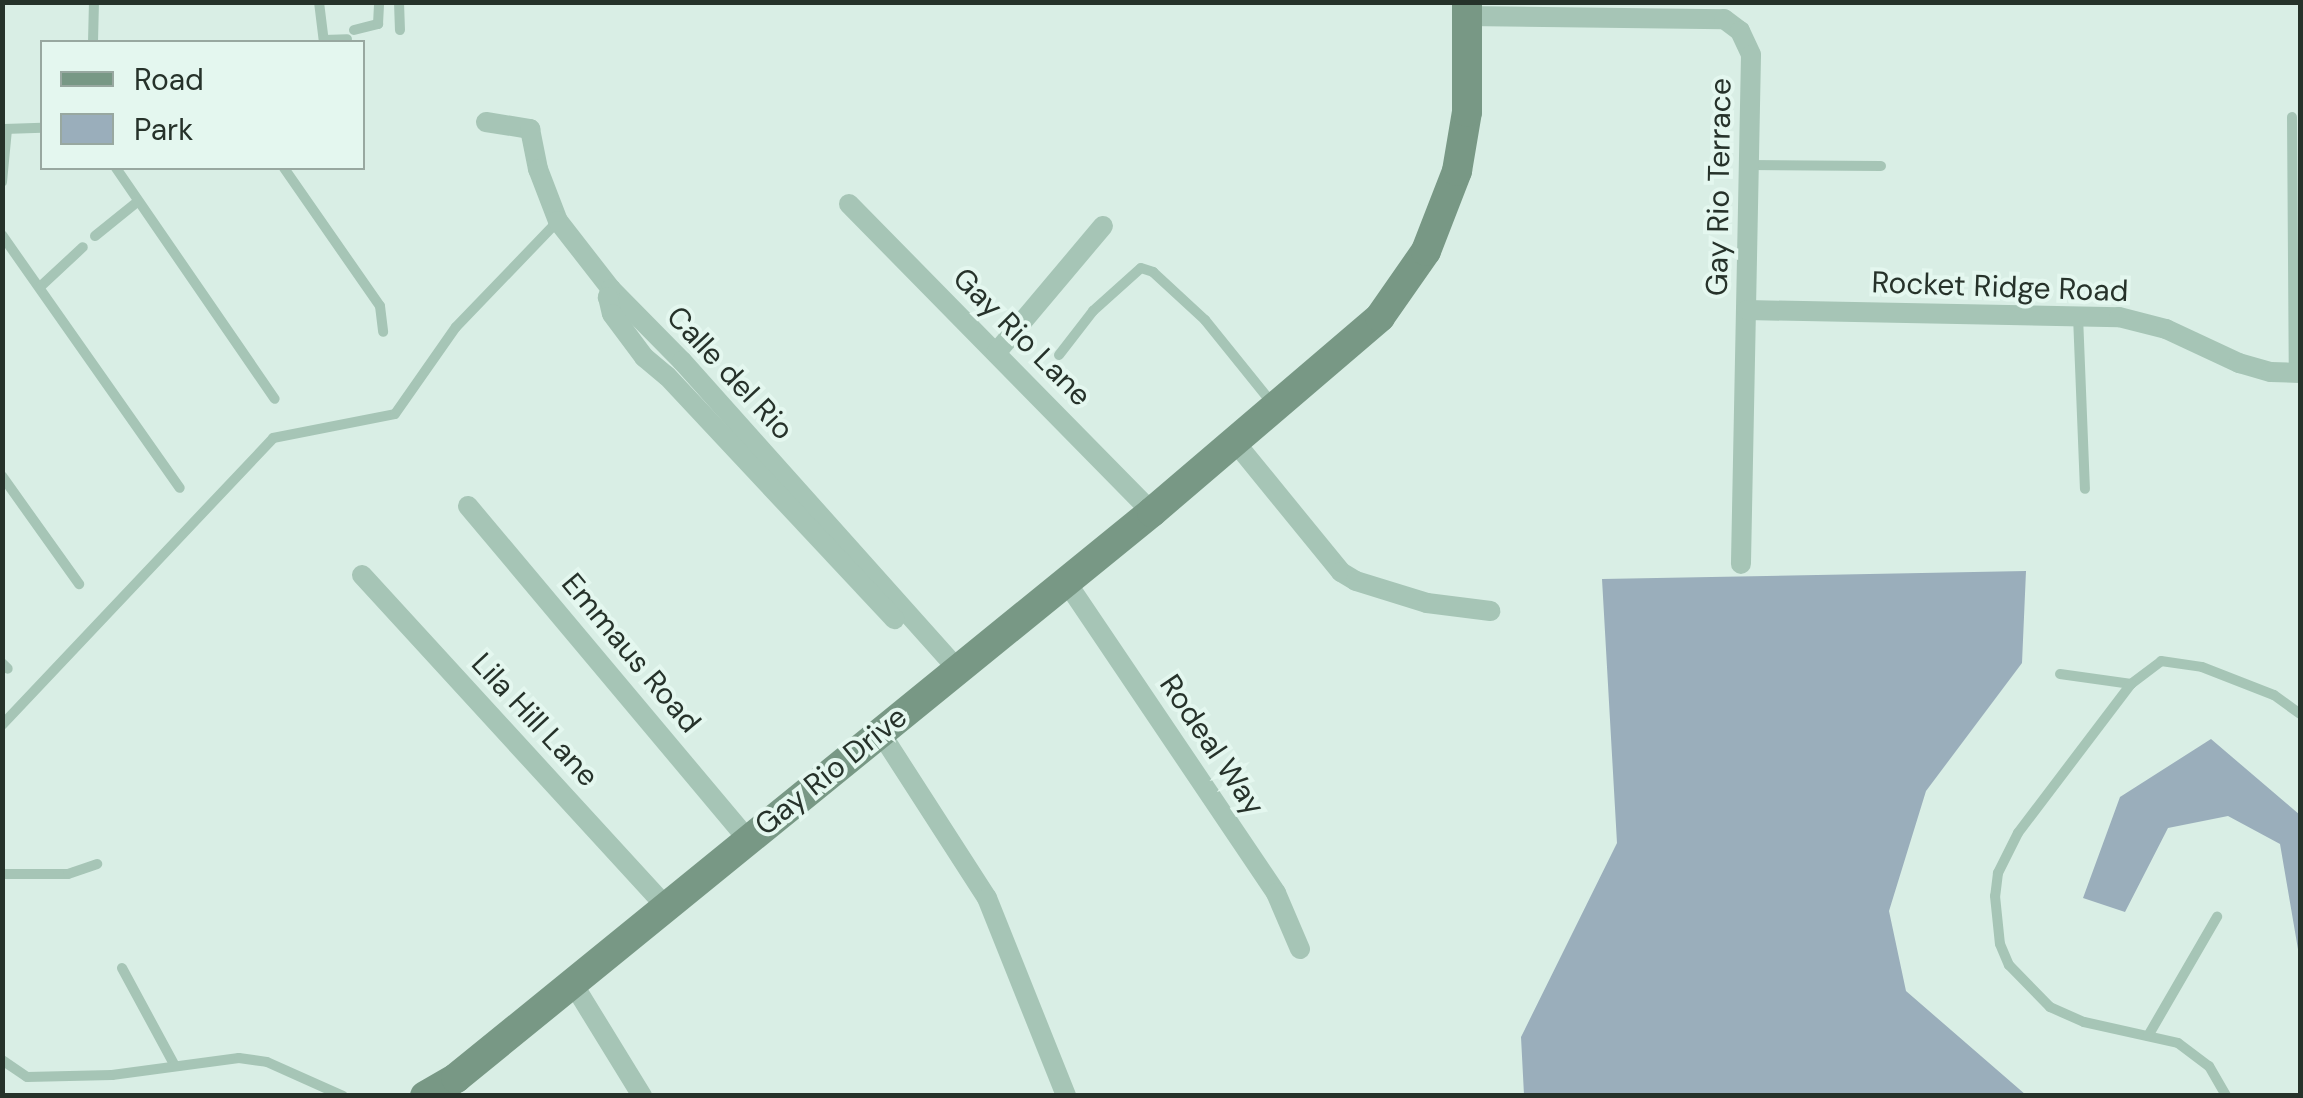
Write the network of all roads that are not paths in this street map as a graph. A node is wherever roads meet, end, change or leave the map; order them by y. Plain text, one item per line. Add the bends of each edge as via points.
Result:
1 (94, 2) edge
2 (319, 2) edge
3 (379, 2) edge
4 (399, 2) edge
5 (1467, 9) edge
6 (400, 30) dead end
7 (93, 40) edge
8 (2292, 118) dead end
9 (486, 122) dead end
10 (40, 128) edge
11 (5, 129) edge
12 (1749, 165) junction
13 (1881, 166) dead end
14 (117, 170) edge
15 (285, 170) edge
16 (2, 182) edge
17 (137, 202) junction
18 (849, 204) dead end
19 (558, 221) junction
20 (1103, 226) dead end
21 (2, 236) edge
22 (95, 236) dead end
23 (83, 247) dead end
24 (40, 286) junction
25 (1746, 310) junction
26 (2078, 316) junction
27 (383, 332) dead end
28 (996, 353) junction
29 (1059, 355) dead end
30 (2297, 373) edge
31 (274, 400) dead end
32 (1276, 407) junction
33 (1234, 442) junction
34 (2, 476) edge
35 (180, 488) dead end
36 (2086, 489) dead end
37 (468, 506) dead end
38 (1152, 512) junction
39 (1741, 564) dead end
40 (362, 575) dead end
41 (1064, 580) junction
42 (80, 584) dead end
43 (1490, 611) dead end
44 (952, 673) junction
45 (2060, 674) dead end
46 (2132, 684) junction
47 (2300, 714) edge
48 (2, 725) edge
49 (880, 732) junction
50 (748, 839) junction
51 (97, 864) dead end
52 (2, 874) edge
53 (665, 906) junction
54 (2216, 917) dead end
55 (1300, 950) dead end
56 (122, 968) dead end
57 (572, 982) junction
58 (2148, 1036) junction
59 (2, 1060) edge
60 (174, 1066) junction
61 (342, 1096) edge
62 (425, 1096) edge
63 (642, 1096) edge
64 (1066, 1096) edge
65 (2226, 1096) edge

1 - 7 lane
2 - 3 lane via 324,40 378,24
4 - 6 lane
5 - 12 street, Gay Rio Terrace via 1724,19 1740,30 1751,55
5 - 32 street, Gay Rio Drive via 1463,142 1449,199 1426,251 1380,317
8 - 30 lane
9 - 19 street, Calle del Rio via 530,129
10 - 11 lane
11 - 16 lane
12 - 13 lane
12 - 25 street, Gay Rio Terrace
14 - 17 lane
15 - 27 lane via 380,306
17 - 22 lane
17 - 31 lane
18 - 28 street, Gay Rio Lane
19 - 44 street, Calle del Rio
19 - 48 lane via 456,327 395,414 272,438
20 - 28 street
21 - 24 lane
23 - 24 lane
24 - 35 lane
25 - 26 street, Rocket Ridge Road
25 - 39 street, Gay Rio Terrace
26 - 30 street, Rocket Ridge Road via 2166,328 2239,363
26 - 36 lane
28 - 38 street, Gay Rio Lane
29 - 32 lane via 1093,310 1141,268 1205,320
32 - 33 street, Gay Rio Drive
33 - 38 street, Gay Rio Drive
33 - 43 street via 1342,572 1428,603
34 - 42 lane
37 - 50 street, Emmaus Road
38 - 41 street, Gay Rio Drive
40 - 53 street, Lila Hill Lane
41 - 44 street, Gay Rio Drive
41 - 55 street, Rodeal Way via 1276,893
44 - 49 street, Gay Rio Drive
45 - 46 lane
46 - 47 lane via 2161,661 2202,667
46 - 58 lane via 2018,833 1994,896 2000,944 2031,992 2084,1022
49 - 50 street, Gay Rio Drive
49 - 64 street via 988,898
50 - 53 street, Gay Rio Drive
51 - 52 lane via 68,874
53 - 57 street, Gay Rio Drive
54 - 58 lane
56 - 60 lane
57 - 62 street, Gay Rio Drive
57 - 63 street
58 - 65 lane via 2178,1043 2208,1066
59 - 60 lane via 27,1076
60 - 61 lane via 239,1058 266,1062

